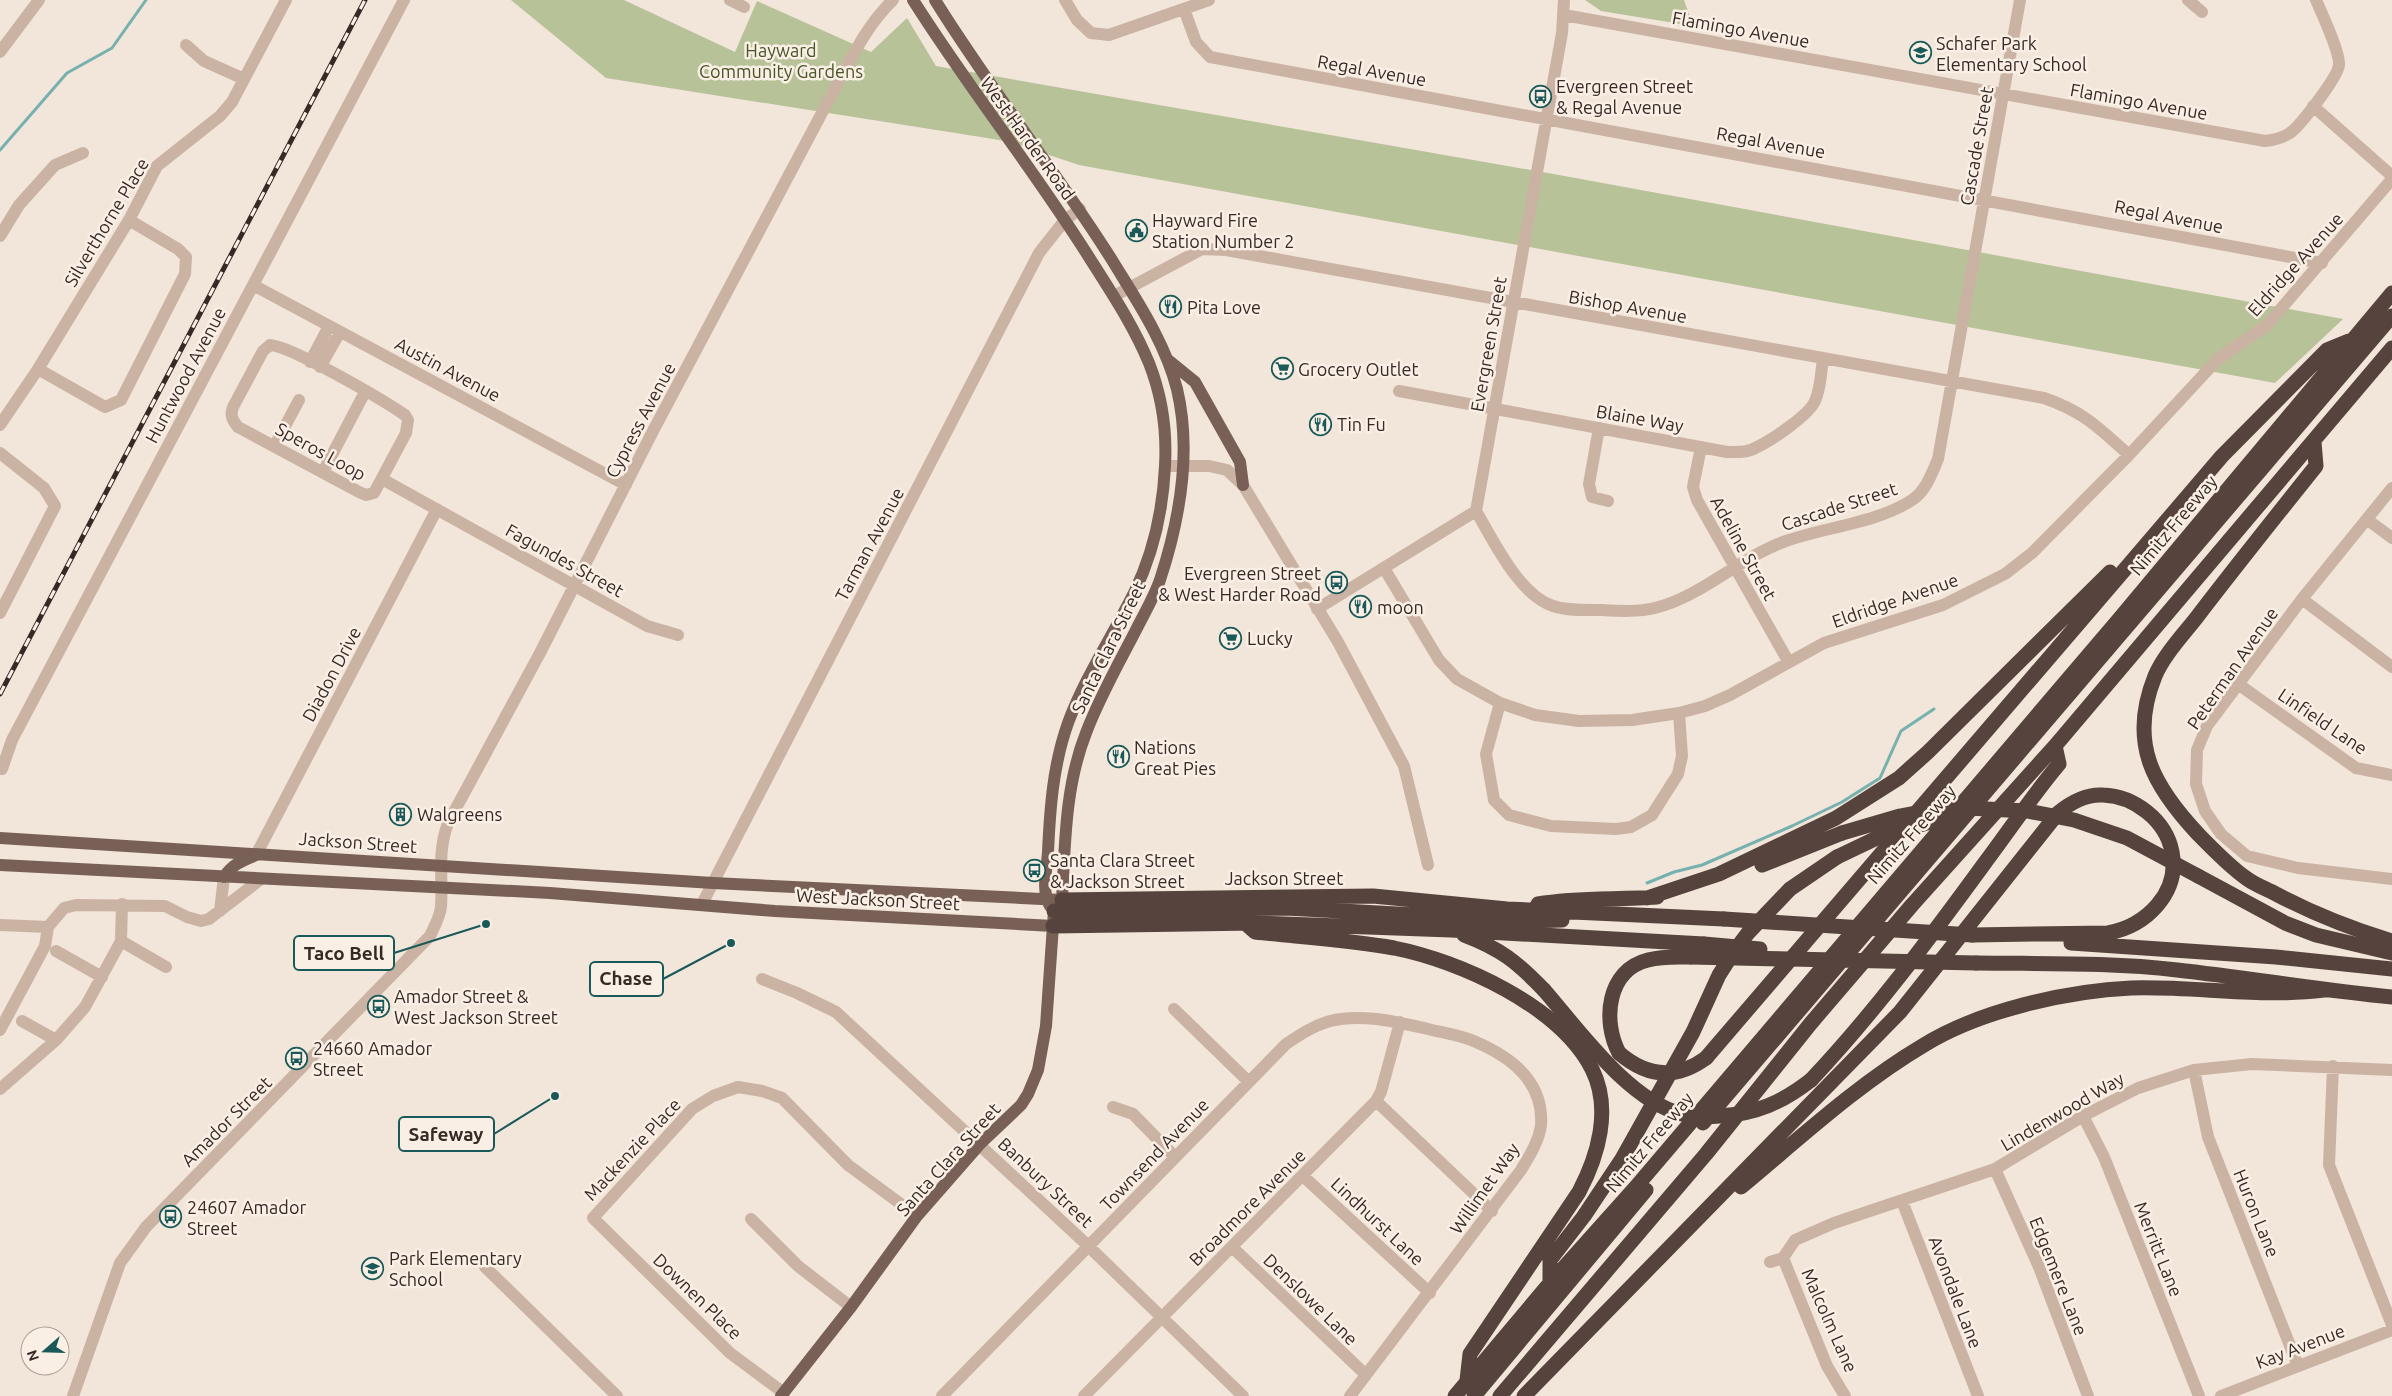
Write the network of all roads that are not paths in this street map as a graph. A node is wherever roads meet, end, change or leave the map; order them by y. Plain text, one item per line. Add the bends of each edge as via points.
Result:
1 (39, 0) edge
2 (286, 0) edge
3 (404, 0) edge
4 (730, 0) edge
5 (893, 0) edge
6 (913, 0) edge
7 (935, 0) edge
8 (1065, 0) edge
9 (1208, 0) edge
10 (1564, 0) edge
11 (2020, 0) edge
12 (2188, 0) edge
13 (2316, 0) edge
14 (744, 7) dead end
15 (1184, 9) junction
16 (2202, 12) dead end
17 (1564, 15) junction
18 (186, 45) dead end
19 (0, 52) edge
20 (244, 79) junction
21 (2004, 94) junction
22 (2313, 106) junction
23 (1546, 119) junction
24 (83, 153) dead end
25 (2392, 177) edge
26 (1984, 199) junction
27 (1080, 209) junction
28 (128, 220) junction
29 (1065, 220) junction
30 (0, 236) edge
31 (1109, 256) junction
32 (2322, 262) junction
33 (1094, 265) junction
34 (253, 285) junction
35 (1130, 288) junction
36 (2392, 293) edge
37 (1114, 296) junction
38 (1513, 303) junction
39 (2392, 316) edge
40 (335, 329) junction
41 (2352, 340) junction
42 (2392, 348) edge
43 (1822, 358) junction
44 (1168, 360) junction
45 (315, 365) junction
46 (38, 368) junction
47 (1951, 381) junction
48 (1400, 391) dead end
49 (365, 392) junction
50 (299, 400) dead end
51 (1494, 410) junction
52 (0, 425) edge
53 (1599, 428) junction
54 (2314, 442) junction
55 (275, 445) junction
56 (1701, 447) junction
57 (0, 453) edge
58 (2129, 455) junction
59 (1165, 466) junction
60 (1183, 466) junction
61 (323, 472) junction
62 (382, 479) junction
63 (626, 484) junction
64 (1243, 485) junction
65 (2392, 488) edge
66 (2184, 500) junction
67 (1608, 501) dead end
68 (437, 509) junction
69 (1476, 511) junction
70 (2368, 520) junction
71 (2392, 538) edge
72 (1734, 567) junction
73 (1384, 568) junction
74 (575, 586) junction
75 (2302, 599) junction
76 (1317, 609) junction
77 (0, 613) edge
78 (678, 635) dead end
79 (1788, 661) junction
80 (2392, 667) edge
81 (2238, 684) junction
82 (1500, 704) junction
83 (1679, 713) junction
84 (2055, 746) junction
85 (2, 769) dead end
86 (2392, 775) edge
87 (1976, 810) junction
88 (0, 838) edge
89 (256, 855) junction
90 (0, 865) edge
91 (1428, 865) dead end
92 (440, 866) junction
93 (224, 877) junction
94 (261, 879) junction
95 (2392, 879) edge
96 (713, 883) junction
97 (440, 887) junction
98 (1647, 898) junction
99 (122, 904) junction
100 (702, 904) junction
101 (1054, 904) junction
102 (1507, 909) junction
103 (220, 911) junction
104 (1666, 916) junction
105 (1246, 924) junction
106 (0, 925) edge
107 (1053, 926) junction
108 (48, 927) junction
109 (1451, 930) junction
110 (1972, 935) junction
111 (121, 941) junction
112 (2392, 941) edge
113 (56, 951) dead end
114 (2392, 953) edge
115 (1892, 960) junction
116 (166, 967) dead end
117 (2392, 969) edge
118 (102, 977) junction
119 (762, 979) dead end
120 (2324, 990) junction
121 (2392, 997) edge
122 (1174, 1009) dead end
123 (22, 1022) dead end
124 (1400, 1022) junction
125 (0, 1028) edge
126 (56, 1040) junction
127 (2333, 1066) junction
128 (2194, 1070) junction
129 (2392, 1070) edge
130 (1249, 1082) junction
131 (0, 1089) edge
132 (1376, 1101) junction
133 (1113, 1107) dead end
134 (2083, 1116) junction
135 (980, 1144) junction
136 (1175, 1157) junction
137 (1995, 1169) junction
138 (1303, 1176) junction
139 (1902, 1201) junction
140 (1492, 1211) junction
141 (917, 1216) junction
142 (593, 1218) joint
143 (750, 1218) dead end
144 (1684, 1234) junction
145 (1088, 1246) junction
146 (1232, 1247) junction
147 (1783, 1258) junction
148 (1770, 1262) dead end
149 (485, 1267) dead end
150 (1550, 1283) junction
151 (1430, 1293) junction
152 (851, 1308) junction
153 (1162, 1317) junction
154 (2392, 1325) edge
155 (2392, 1330) edge
156 (2298, 1366) junction
157 (1366, 1375) junction
158 (1467, 1380) junction
159 (782, 1394) edge
160 (1237, 1394) edge
161 (73, 1396) edge
162 (618, 1396) edge
163 (942, 1396) edge
164 (1084, 1396) edge
165 (1350, 1396) edge
166 (1455, 1396) edge
167 (1474, 1396) edge
168 (1500, 1396) edge
169 (1524, 1396) edge
170 (1845, 1396) edge
171 (1978, 1396) edge
172 (2088, 1396) edge
173 (2199, 1396) edge
174 (2221, 1396) edge

1 - 19 street
2 - 20 street, Silverthorne Place
3 - 34 street, Huntwood Avenue
4 - 14 street
5 - 63 street, Cypress Avenue via 861,40
6 - 29 main road, West Harder Road
7 - 27 main road, West Harder Road via 980,71
8 - 15 street via 1077,20 1092,33 1109,35
9 - 15 street
10 - 17 street, Evergreen Street
11 - 21 street, Cascade Street
12 - 16 street
13 - 22 street, Flamingo Avenue via 2339,65 2333,80
15 - 23 street, Regal Avenue via 1196,42 1210,57
17 - 21 street, Flamingo Avenue
17 - 23 street, Evergreen Street
18 - 20 street via 204,61
20 - 28 street, Silverthorne Place via 220,116 157,166
21 - 22 street, Flamingo Avenue via 2264,141 2278,139 2291,132
21 - 26 street, Cascade Street
22 - 25 street
23 - 26 street, Regal Avenue
23 - 38 street, Evergreen Street
24 - 30 street via 55,165 20,205
25 - 32 street, Eldridge Avenue
26 - 32 street, Regal Avenue
26 - 47 street, Cascade Street
27 - 29 street, Tarman Avenue
27 - 31 main road, West Harder Road
28 - 46 street, Silverthorne Place
28 - 46 street via 186,257 185,274 121,400 104,407
29 - 33 main road, West Harder Road
29 - 96 street, Tarman Avenue via 1039,253
31 - 33 main road
31 - 35 main road, West Harder Road
32 - 58 street, Eldridge Avenue via 2267,325 2218,359
33 - 37 main road, West Harder Road
34 - 40 street, Austin Avenue
34 - 85 street, Huntwood Avenue via 11,743
35 - 37 street, Bishop Avenue
35 - 38 street, Bishop Avenue via 1202,249 1226,250
35 - 44 main road, Santa Clara Street
36 - 41 highway, Nimitz Freeway
37 - 59 main road, Santa Clara Street via 1134,330 1153,375 1164,416
38 - 43 street, Bishop Avenue
38 - 51 street, Evergreen Street
39 - 167 highway
40 - 45 street
40 - 63 street, Austin Avenue
41 - 66 highway via 2326,350 2222,456
41 - 150 highway, Nimitz Freeway via 2120,618 1635,1188
42 - 54 highway
43 - 47 street, Bishop Avenue
43 - 56 street, Blaine Way via 1815,402 1798,418 1757,448 1743,452
44 - 60 main road, Santa Clara Street via 1181,411
44 - 64 main road via 1195,382 1240,462
45 - 49 street, Speros Loop
45 - 55 street, Speros Loop via 270,345 263,351 233,407 233,421 238,427
46 - 52 street, Silverthorne Place
47 - 58 street, Bishop Avenue via 2044,398 2068,406 2087,417
47 - 72 street, Cascade Street via 1938,459 1927,483 1914,499 1898,508 1779,543
48 - 51 street, Blaine Way
49 - 61 street
49 - 62 street, Speros Loop via 400,411 408,420 406,433
50 - 55 street
51 - 53 street, Blaine Way
51 - 69 street, Evergreen Street
53 - 56 street, Blaine Way
53 - 67 street via 1589,484 1592,497
54 - 84 highway
54 - 112 highway via 2316,466 2248,549 2156,674 2145,714 2146,749 2156,780 2174,808 2247,879 2342,925
55 - 61 street, Speros Loop
56 - 72 street, Adeline Street via 1693,487 1696,500
57 - 77 street via 44,488 55,506
58 - 79 street, Eldridge Avenue via 2032,553 2005,574 1943,605 1824,643
59 - 60 street
59 - 101 main road, Santa Clara Street via 1161,507 1150,552 1134,593 1076,703 1057,759 1051,790
60 - 64 street via 1228,470
60 - 101 main road, Santa Clara Street via 1178,512 1158,584 1078,754
61 - 62 street, Speros Loop via 366,495 374,493
62 - 68 street, Fagundes Street
63 - 74 street, Cypress Avenue
64 - 76 street
65 - 70 street, Peterman Avenue
66 - 98 highway via 1899,778 1836,818 1763,854 1712,877
66 - 115 highway, bridge via 1706,1058 1693,1068 1678,1072 1659,1073 1642,1069 1619,1053 1609,1030 1609,1007 1615,986 1632,967 1647,960 1691,957
68 - 74 street, Fagundes Street
68 - 89 street, Diadon Drive
69 - 72 street, Cascade Street via 1518,578 1537,598 1553,606 1573,610 1635,611 1654,608 1674,602
69 - 73 street
70 - 71 street
70 - 75 street, Peterman Avenue
72 - 79 street, Adeline Street
73 - 76 street
73 - 82 street, Eldridge Avenue via 1439,660 1456,679
74 - 78 street, Fagundes Street via 647,626
74 - 92 street, Cypress Avenue via 448,823 442,840
75 - 80 street
75 - 81 street, Peterman Avenue
76 - 91 street via 1404,766
79 - 83 street, Eldridge Avenue via 1730,696
81 - 86 street, Linfield Lane via 2356,768
81 - 95 street, Peterman Avenue via 2207,726 2197,750 2196,784 2205,811 2221,834 2247,856 2298,868
82 - 83 street, Eldridge Avenue via 1536,715 1578,721 1632,720
82 - 83 street via 1486,754 1494,800 1509,815 1551,826 1616,830 1631,827 1652,815 1678,774 1682,756
84 - 109 highway, bridge via 2059,764 1886,992 1811,1080 1776,1103 1744,1114 1706,1117 1682,1114 1650,1099 1628,1083 1518,962 1493,947
84 - 168 highway via 1886,935 1706,1154
87 - 98 highway, bridge via 1947,807 1900,816 1842,833 1714,885 1678,895
87 - 114 highway, bridge via 2027,811 2074,820 2127,838 2285,923 2316,935
87 - 150 highway, bridge via 1881,836 1837,857 1790,889 1748,933 1719,975 1693,1032 1622,1159 1550,1260
88 - 89 main road, Jackson Street
89 - 92 main road, Jackson Street
89 - 93 main road via 229,868
90 - 93 main road
92 - 96 main road, Jackson Street
92 - 97 street, Amador Street
93 - 94 main road
93 - 103 street
94 - 97 main road
94 - 103 street
96 - 100 street, Tarman Avenue
96 - 101 main road, West Jackson Street
97 - 100 main road
97 - 161 street, Amador Street via 441,908 430,936 146,1227 125,1256
98 - 102 highway via 1561,900
99 - 103 street via 165,906 200,920 209,919
99 - 108 street via 76,904 64,908
99 - 111 street
100 - 107 main road, West Jackson Street
101 - 102 highway, Jackson Street via 1373,896
101 - 104 highway via 1286,908 1526,922
101 - 107 main road, Santa Clara Street
102 - 104 highway
104 - 110 highway, bridge
105 - 107 highway
105 - 109 highway
105 - 158 highway via 1255,932 1395,948 1472,973 1502,987 1546,1017 1583,1055 1592,1071 1600,1100 1601,1131 1591,1170 1470,1354
106 - 108 street
107 - 135 main road, Santa Clara Street via 1047,1017 1038,1070 1021,1105
108 - 125 street via 45,946
109 - 115 highway, bridge via 1704,944
110 - 117 highway via 2276,957
110 - 144 highway via 2108,933 2129,927 2156,908 2172,875 2172,852 2163,830 2151,814 2134,804 2102,795 2070,803 2058,813 1900,1012
111 - 116 street
111 - 118 street
113 - 118 street
115 - 120 highway, bridge via 2176,970
118 - 126 street via 85,1007
119 - 135 street, Banbury Street via 836,1012
120 - 121 highway
120 - 144 highway via 2288,995 2131,988 2019,1006 1971,1023 1925,1044 1874,1078
122 - 130 street
123 - 126 street
124 - 130 street, Townsend Avenue via 1362,1017 1309,1028 1286,1044
124 - 132 street, Broadmore Avenue
124 - 140 street, Willimet Way via 1474,1041 1501,1054 1526,1073 1538,1100 1541,1126 1532,1151
126 - 131 street
127 - 128 street, Lindenwood Way via 2252,1064
127 - 129 street, Lindenwood Way
127 - 154 street via 2329,1164
128 - 134 street, Lindenwood Way via 2138,1088
128 - 156 street, Huron Lane via 2208,1137
130 - 136 street, Townsend Avenue
132 - 138 street, Broadmore Avenue
132 - 140 street
133 - 136 street via 1133,1114
134 - 137 street, Lindenwood Way
134 - 173 street, Merritt Lane via 2104,1157
135 - 141 main road, Santa Clara Street
135 - 145 street, Banbury Street
136 - 145 street, Townsend Avenue
137 - 139 street, Lindenwood Way
137 - 172 street, Edgemere Lane via 2039,1267
138 - 146 street, Broadmore Avenue
138 - 151 street, Lindhurst Lane
139 - 147 street, Lindenwood Way via 1834,1223 1795,1240
139 - 171 street, Avondale Lane
140 - 151 street, Willimet Way
141 - 142 street, Mackenzie Place via 848,1165 782,1098 738,1087 713,1096 692,1109
141 - 152 main road, Santa Clara Street
142 - 159 street, Downen Place via 730,1353
143 - 152 street via 798,1266
144 - 169 highway
145 - 153 street, Banbury Street
145 - 163 street, Townsend Avenue
146 - 153 street, Broadmore Avenue
146 - 157 street, Denslowe Lane
147 - 148 street
147 - 170 street, Malcolm Lane via 1827,1366
149 - 162 street
150 - 158 highway, Nimitz Freeway
151 - 157 street, Willimet Way
152 - 159 main road, Santa Clara Street
153 - 160 street, Banbury Street
153 - 164 street, Broadmore Avenue
155 - 156 street, Kay Avenue
156 - 174 street, Kay Avenue
157 - 165 street, Willimet Way
158 - 166 highway, Nimitz Freeway

